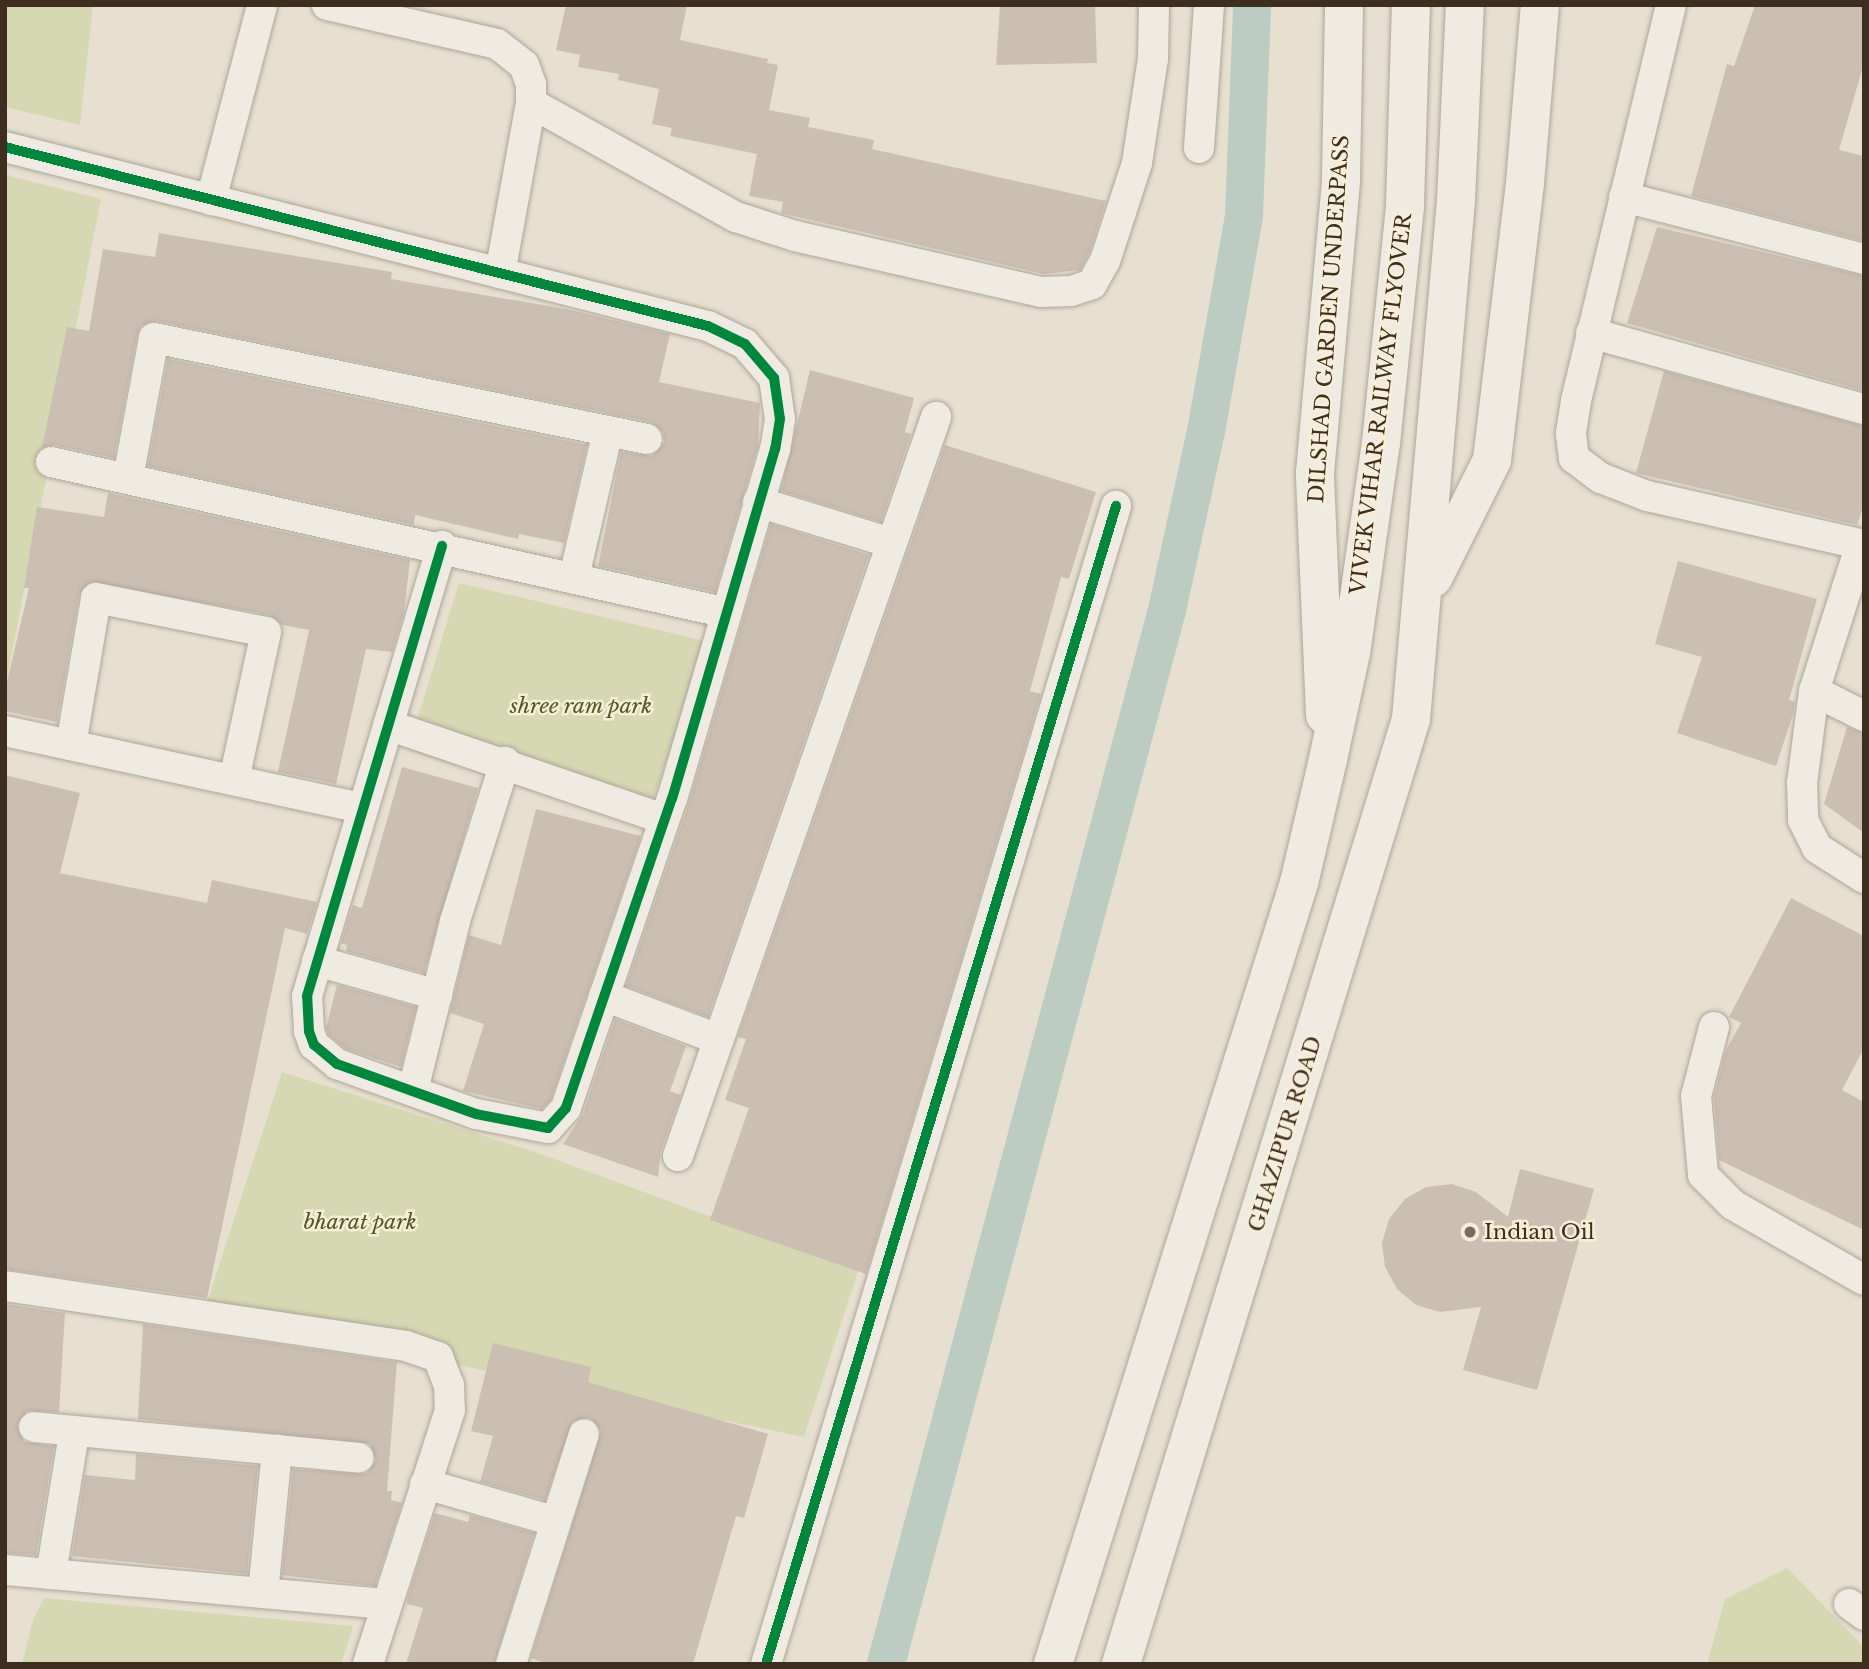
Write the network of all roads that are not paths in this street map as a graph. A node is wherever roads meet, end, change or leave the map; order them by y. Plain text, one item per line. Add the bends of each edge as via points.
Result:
1 (262, 5) edge
2 (327, 5) edge
3 (1154, 5) edge
4 (1209, 5) edge
5 (1344, 5) edge
6 (1411, 5) edge
7 (1465, 5) edge
8 (1540, 5) edge
9 (1671, 5) edge
10 (531, 103) junction
11 (5, 147) edge
12 (1199, 148) dead end
13 (1624, 197) junction
14 (211, 200) junction
15 (1864, 259) edge
16 (500, 273) junction
17 (1591, 333) junction
18 (1864, 409) edge
19 (936, 417) dead end
20 (608, 431) junction
21 (647, 439) dead end
22 (51, 462) dead end
23 (128, 478) junction
24 (758, 502) junction
25 (1116, 506) dead end
26 (891, 543) junction
27 (1862, 544) edge
28 (442, 546) junction
29 (574, 577) junction
30 (1423, 599) junction
31 (723, 612) junction
32 (1814, 691) junction
33 (1864, 716) edge
34 (388, 725) junction
35 (5, 731) edge
36 (71, 745) junction
37 (1328, 759) junction
38 (505, 762) junction
39 (234, 780) junction
40 (362, 808) junction
41 (664, 819) junction
42 (1864, 878) edge
43 (317, 961) junction
44 (437, 995) junction
45 (604, 996) junction
46 (1714, 1027) dead end
47 (718, 1039) junction
48 (413, 1090) junction
49 (678, 1156) dead end
50 (1864, 1280) edge
51 (5, 1286) edge
52 (34, 1427) dead end
53 (74, 1433) junction
54 (584, 1434) dead end
55 (277, 1450) junction
56 (359, 1458) dead end
57 (425, 1484) junction
58 (554, 1521) junction
59 (5, 1570) edge
60 (51, 1574) junction
61 (263, 1593) junction
62 (384, 1604) junction
63 (368, 1664) edge
64 (511, 1664) edge
65 (766, 1664) edge
66 (1053, 1664) edge
67 (1121, 1664) edge

1 - 14 street
2 - 10 street via 497,44 524,65
3 - 10 street via 1153,59 1137,163 1105,261 1092,284 1072,292 1042,292 795,236 736,216
4 - 12 street
5 - 37 main road, DILSHAD GARDEN UNDERPASS via 1341,179 1315,472 1317,618
6 - 37 main road, VIVEK VIHAR RAILWAY FLYOVER via 1405,205 1381,443 1351,653
7 - 30 main road via 1456,200
8 - 30 main road via 1525,183 1492,460
9 - 13 street
10 - 16 street
11 - 14 street
13 - 15 street
13 - 17 street
14 - 16 street
16 - 24 street via 708,326 745,344 774,378 779,419
17 - 18 street
17 - 27 street via 1571,434 1574,458 1601,478 1647,496
19 - 26 street
20 - 21 street
20 - 23 street via 154,338
20 - 29 street
22 - 23 street
23 - 28 street
24 - 26 street
24 - 31 street
25 - 65 street
26 - 47 street
27 - 32 street
28 - 29 street
28 - 34 street
29 - 31 street
30 - 67 main road, GHAZIPUR ROAD via 1411,719
31 - 41 street
32 - 33 street
32 - 42 street via 1802,783 1803,820 1817,848
34 - 38 street
34 - 40 street
35 - 36 street
36 - 39 street
36 - 39 street via 96,598 266,632
37 - 66 main road via 1299,883
38 - 41 street
38 - 44 street via 455,920
39 - 40 street
40 - 43 street
41 - 45 street
43 - 44 street
43 - 48 street via 306,1012 314,1045 337,1064
44 - 48 street
45 - 47 street
45 - 48 street via 566,1108 548,1128 477,1114
46 - 50 street via 1696,1096 1703,1175 1733,1205
47 - 49 street
51 - 57 street via 406,1346 438,1357 449,1385 450,1410
52 - 53 street
53 - 55 street
53 - 60 street
54 - 58 street
55 - 56 street
55 - 61 street
57 - 58 street
57 - 62 street
58 - 64 street
59 - 60 street
60 - 61 street
61 - 62 street
62 - 63 street

